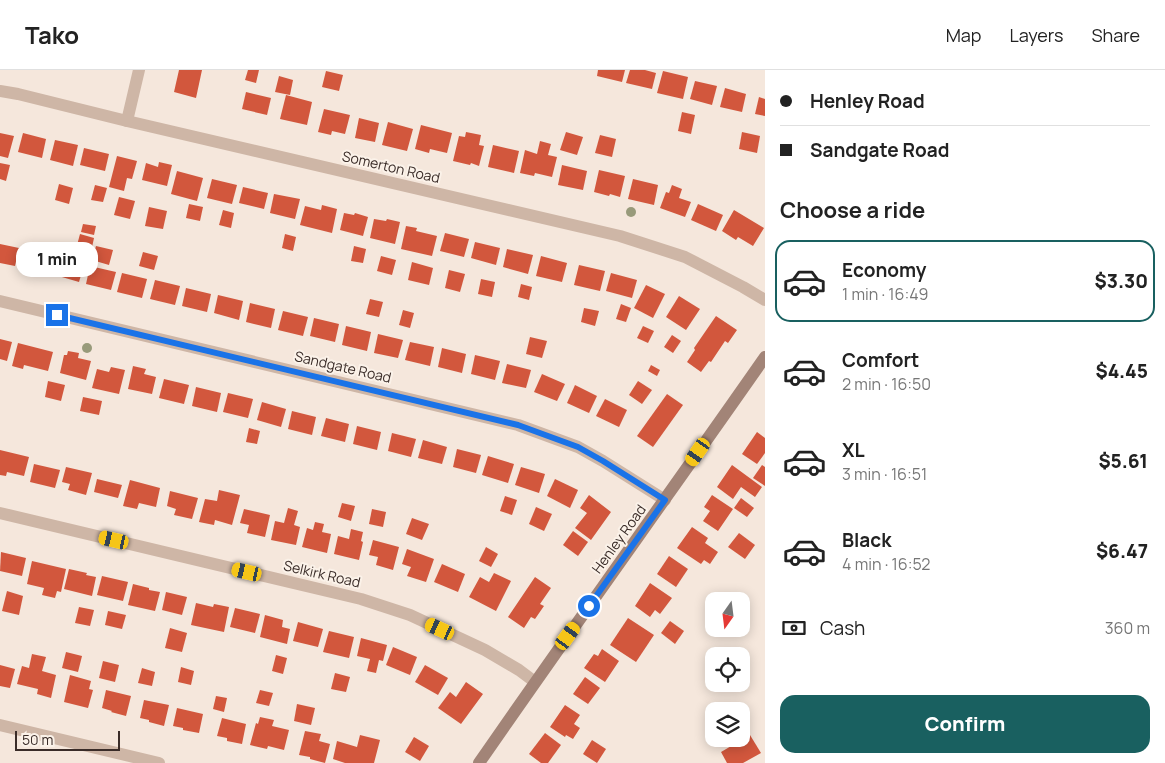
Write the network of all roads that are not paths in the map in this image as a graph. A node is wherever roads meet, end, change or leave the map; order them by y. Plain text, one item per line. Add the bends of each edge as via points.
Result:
1 (139, 70) edge
2 (0, 91) edge
3 (127, 121) junction
4 (765, 300) edge
5 (0, 301) edge
6 (765, 357) edge
7 (665, 500) junction
8 (0, 513) edge
9 (535, 682) junction
10 (0, 725) edge
11 (159, 763) edge
12 (479, 763) edge

1 - 3 street
2 - 3 street, Somerton Road
3 - 4 street, Somerton Road via 620,236 686,257
5 - 7 street, Sandgate Road via 518,425 578,447
6 - 7 street, Henley Road
7 - 9 street, Henley Road
8 - 9 street, Selkirk Road via 361,599 410,615 477,646
9 - 12 street, Henley Road
10 - 11 street

